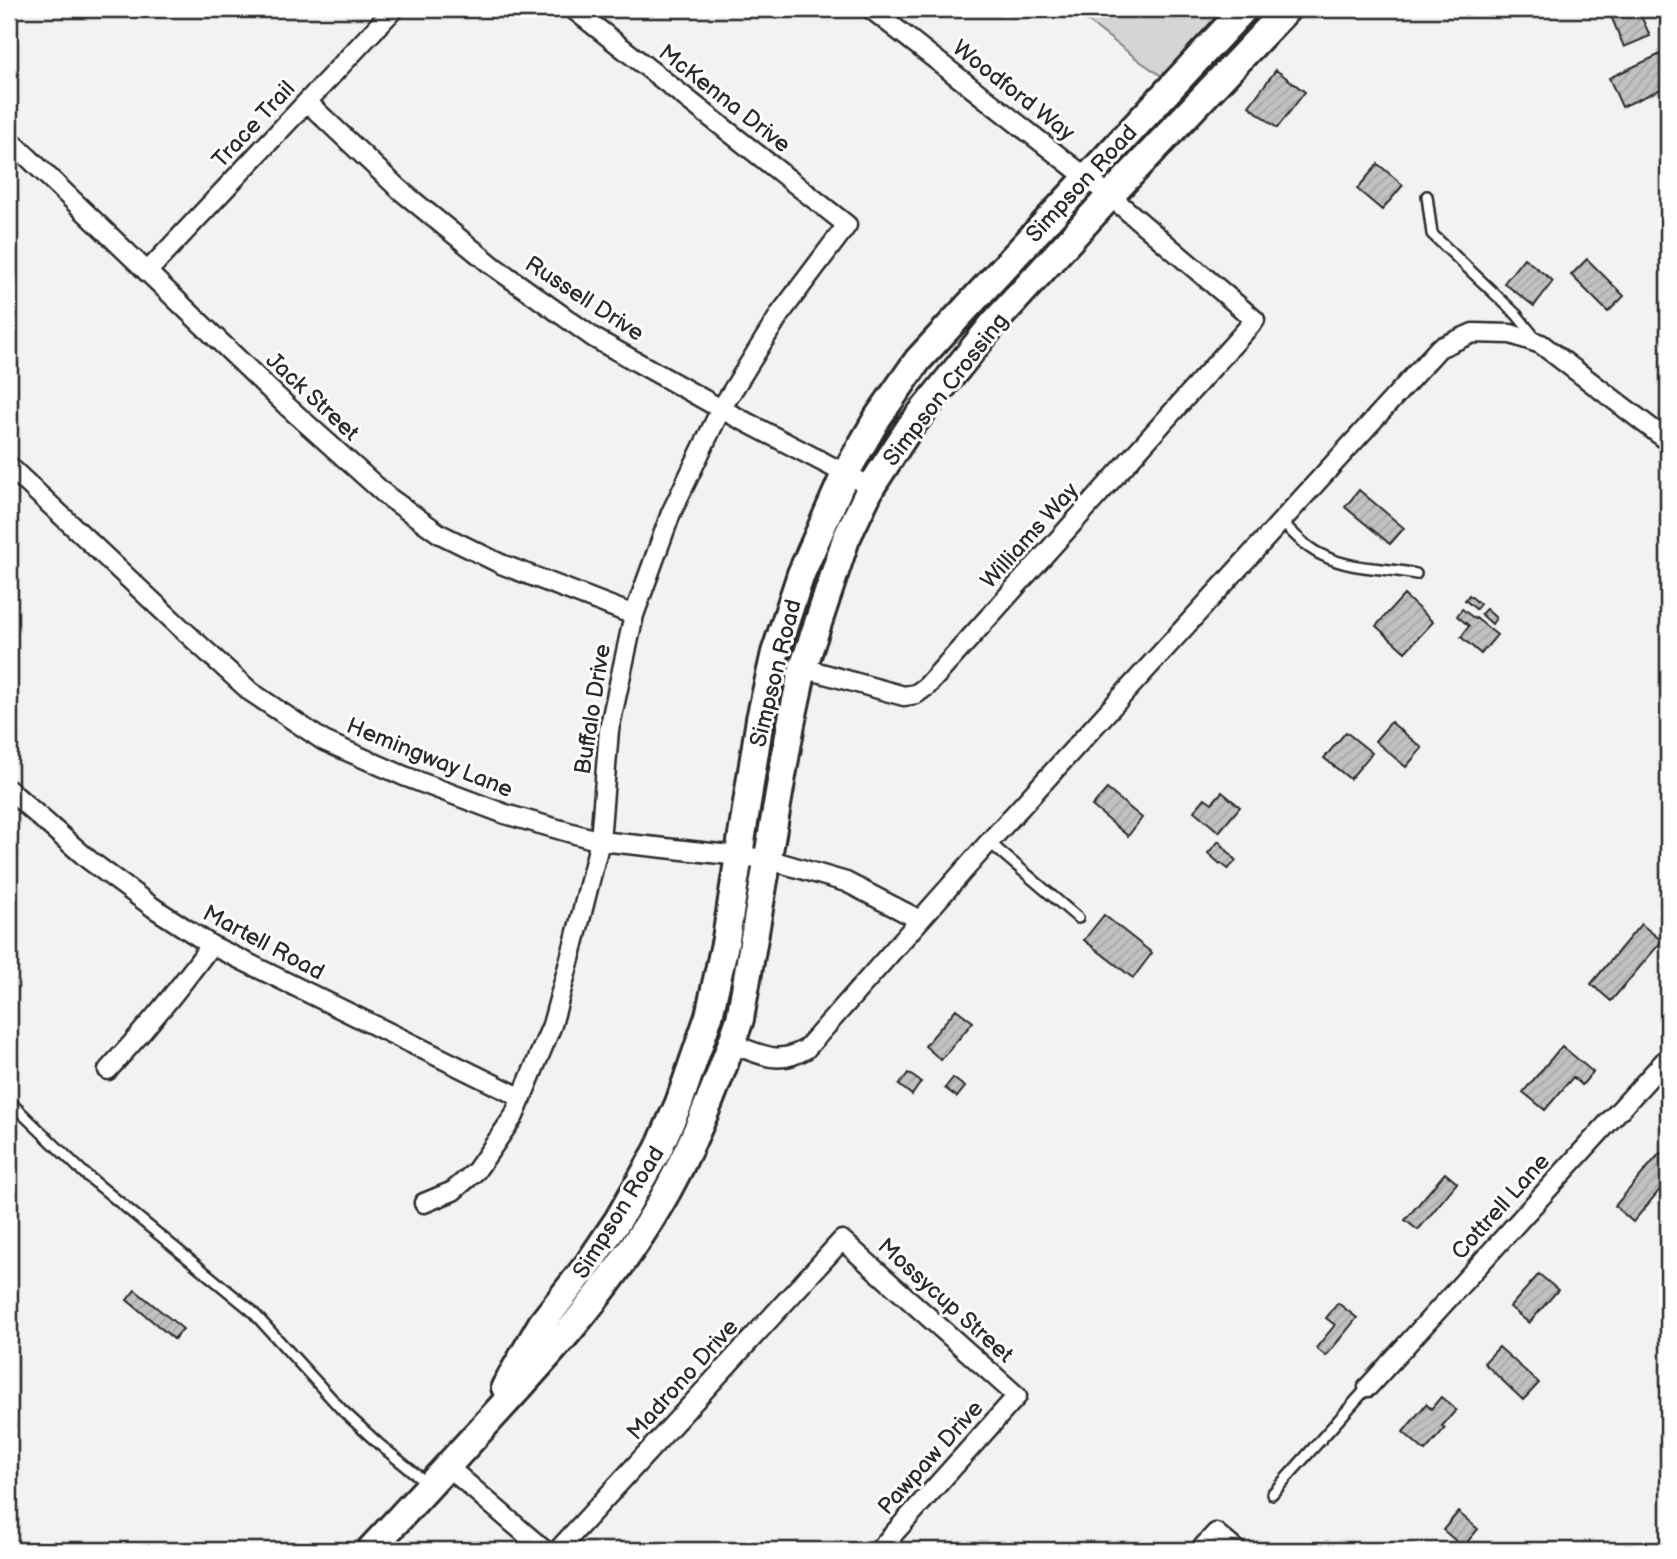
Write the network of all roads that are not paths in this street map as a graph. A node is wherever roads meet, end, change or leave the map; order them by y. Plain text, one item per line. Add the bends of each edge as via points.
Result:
1 (394, 9) edge
2 (573, 9) edge
3 (871, 9) edge
4 (1244, 9) edge
5 (1287, 9) edge
6 (307, 102) junction
7 (9, 139) edge
8 (1086, 178) junction
9 (1110, 196) junction
10 (1427, 196) dead end
11 (847, 225) joint
12 (147, 272) junction
13 (1255, 320) joint
14 (1541, 344) junction
15 (721, 409) junction
16 (1668, 441) edge
17 (9, 466) edge
18 (845, 474) junction
19 (871, 487) junction
20 (1281, 521) junction
21 (1416, 574) dead end
22 (634, 615) junction
23 (803, 668) junction
24 (9, 790) edge
25 (600, 841) junction
26 (989, 842) junction
27 (739, 856) junction
28 (767, 859) junction
29 (1078, 918) dead end
30 (920, 920) junction
31 (211, 945) junction
32 (732, 1044) junction
33 (1668, 1057) edge
34 (108, 1070) dead end
35 (522, 1098) junction
36 (9, 1101) edge
37 (424, 1203) dead end
38 (842, 1240) joint
39 (1368, 1387) joint
40 (1017, 1396) joint
41 (479, 1431) junction
42 (447, 1466) junction
43 (430, 1485) junction
44 (1272, 1494) dead end
45 (370, 1550) edge
46 (544, 1550) edge
47 (558, 1550) edge
48 (880, 1550) edge
49 (1200, 1550) edge
50 (1236, 1550) edge

1 - 6 street, Trace Trail
2 - 11 street, McKenna Drive
3 - 8 street, Woodford Way
4 - 8 street, Simpson Road
5 - 9 street, Simpson Crossing
6 - 12 street, Trace Trail
6 - 15 street, Russell Drive via 400,190 493,267 594,338
7 - 12 street, Jack Street
8 - 9 street, Woodford Way
8 - 18 street, Simpson Road via 918,360
9 - 13 street, Woodford Way
9 - 19 street, Simpson Crossing via 993,323 910,427
10 - 14 lane via 1432,234
11 - 15 street, Buffalo Drive via 780,314
12 - 22 street, Jack Street via 387,496 440,534 501,564
13 - 23 street, Williams Way via 927,686 904,696
14 - 16 street
14 - 20 street via 1511,334 1473,333 1439,348
15 - 18 street, Russell Drive
15 - 22 street, Buffalo Drive via 671,513
17 - 25 street, Hemingway Lane via 251,692 324,741 505,814
18 - 19 street, Russell Drive
18 - 27 street, Simpson Road via 801,574 775,653
19 - 23 street, Simpson Crossing via 846,539
20 - 21 lane via 1322,556
20 - 26 street
22 - 25 street, Buffalo Drive via 609,730
23 - 28 street, Simpson Crossing
24 - 31 street, Martell Road via 89,860
25 - 27 street, Hemingway Lane
25 - 35 street, Buffalo Drive via 552,1024
26 - 29 lane
26 - 30 street
27 - 28 street, Hemingway Lane
27 - 41 street, Simpson Road via 709,1016 658,1150 618,1220 542,1324
28 - 30 street, Hemingway Lane via 846,882
28 - 32 street, Simpson Road
30 - 32 street via 806,1049 777,1059
31 - 34 street via 152,1023
31 - 35 street, Martell Road
32 - 41 street, Simpson Road via 657,1209 610,1280 562,1340
33 - 39 street, Cottrell Lane
35 - 37 street, Buffalo Drive via 477,1171 453,1191
36 - 43 lane via 85,1174 251,1310 342,1410
38 - 40 street, Mossycup Street
38 - 47 street, Madrono Drive
39 - 44 lane
40 - 48 street, Pawpaw Drive
41 - 42 street, Simpson Road
42 - 43 street, Simpson Road
42 - 46 street
43 - 45 street, Simpson Road
49 - 50 street via 1216,1533

